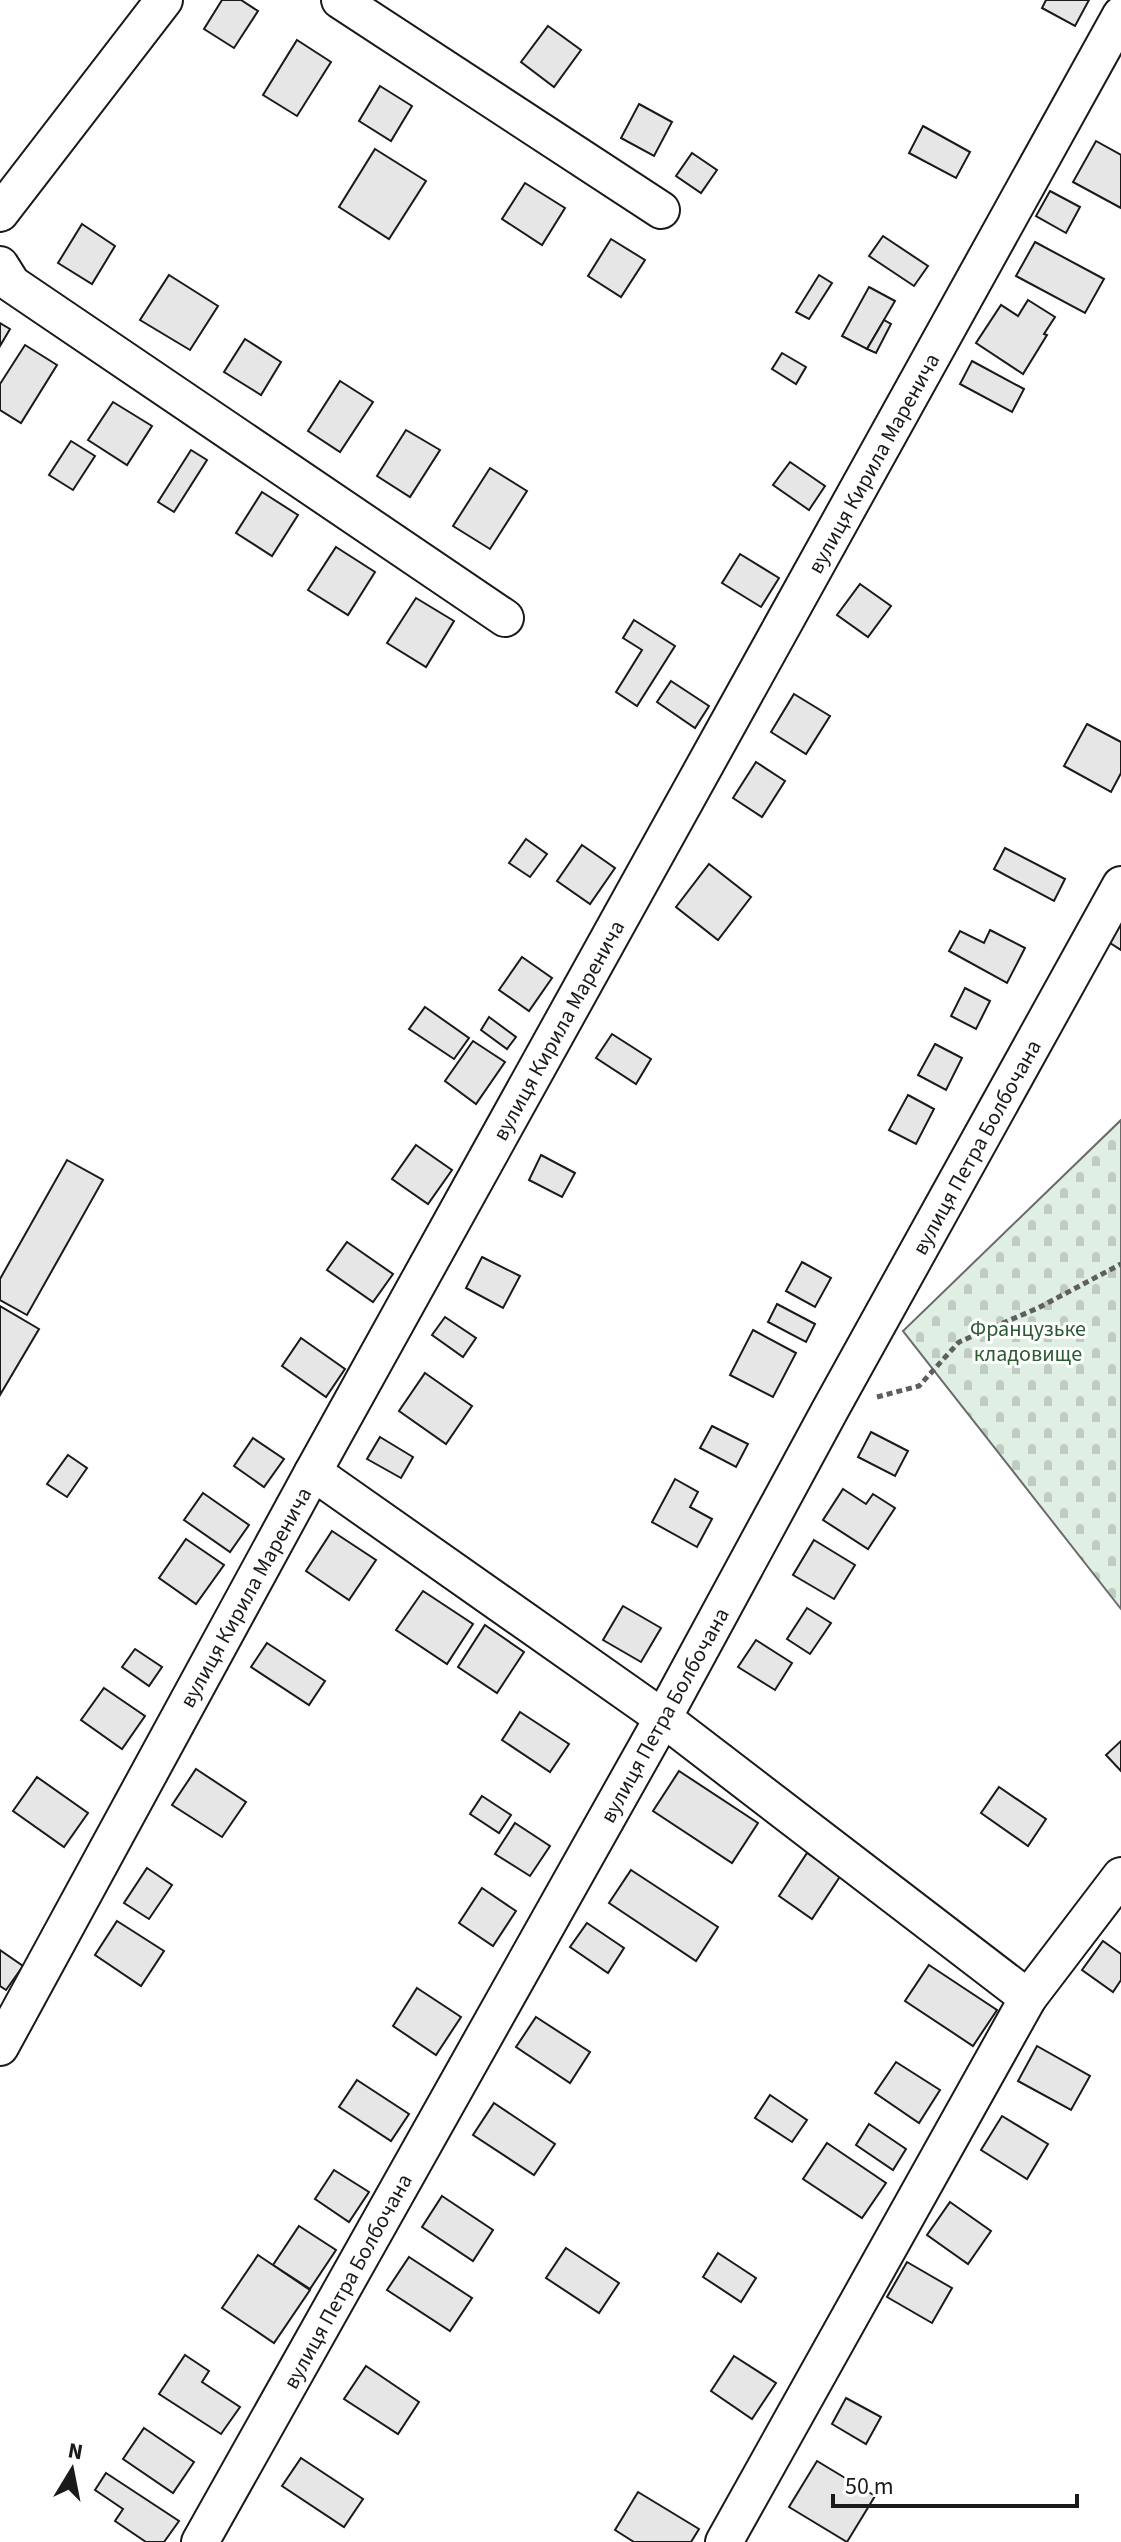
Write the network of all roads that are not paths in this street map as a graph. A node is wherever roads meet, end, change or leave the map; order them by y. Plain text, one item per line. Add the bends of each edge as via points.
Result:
1 (164, 0) edge
2 (340, 0) edge
3 (1121, 15) edge
4 (12, 181) edge
5 (661, 210) dead end
6 (0, 213) edge
7 (0, 265) edge
8 (505, 618) dead end
9 (1121, 885) edge
10 (313, 1472) junction
11 (663, 1718) junction
12 (1121, 1876) edge
13 (1028, 1998) junction
14 (0, 2047) edge
15 (200, 2542) edge
16 (724, 2542) edge

1 - 4 street
2 - 5 street
3 - 10 street, вулиця Кирила Маренича
4 - 6 street
7 - 8 street via 12,284
9 - 11 street, вулиця Петра Болбочана
10 - 11 street
10 - 14 street, вулиця Кирила Маренича
11 - 13 street
11 - 15 street, вулиця Петра Болбочана
12 - 13 street
13 - 16 street

